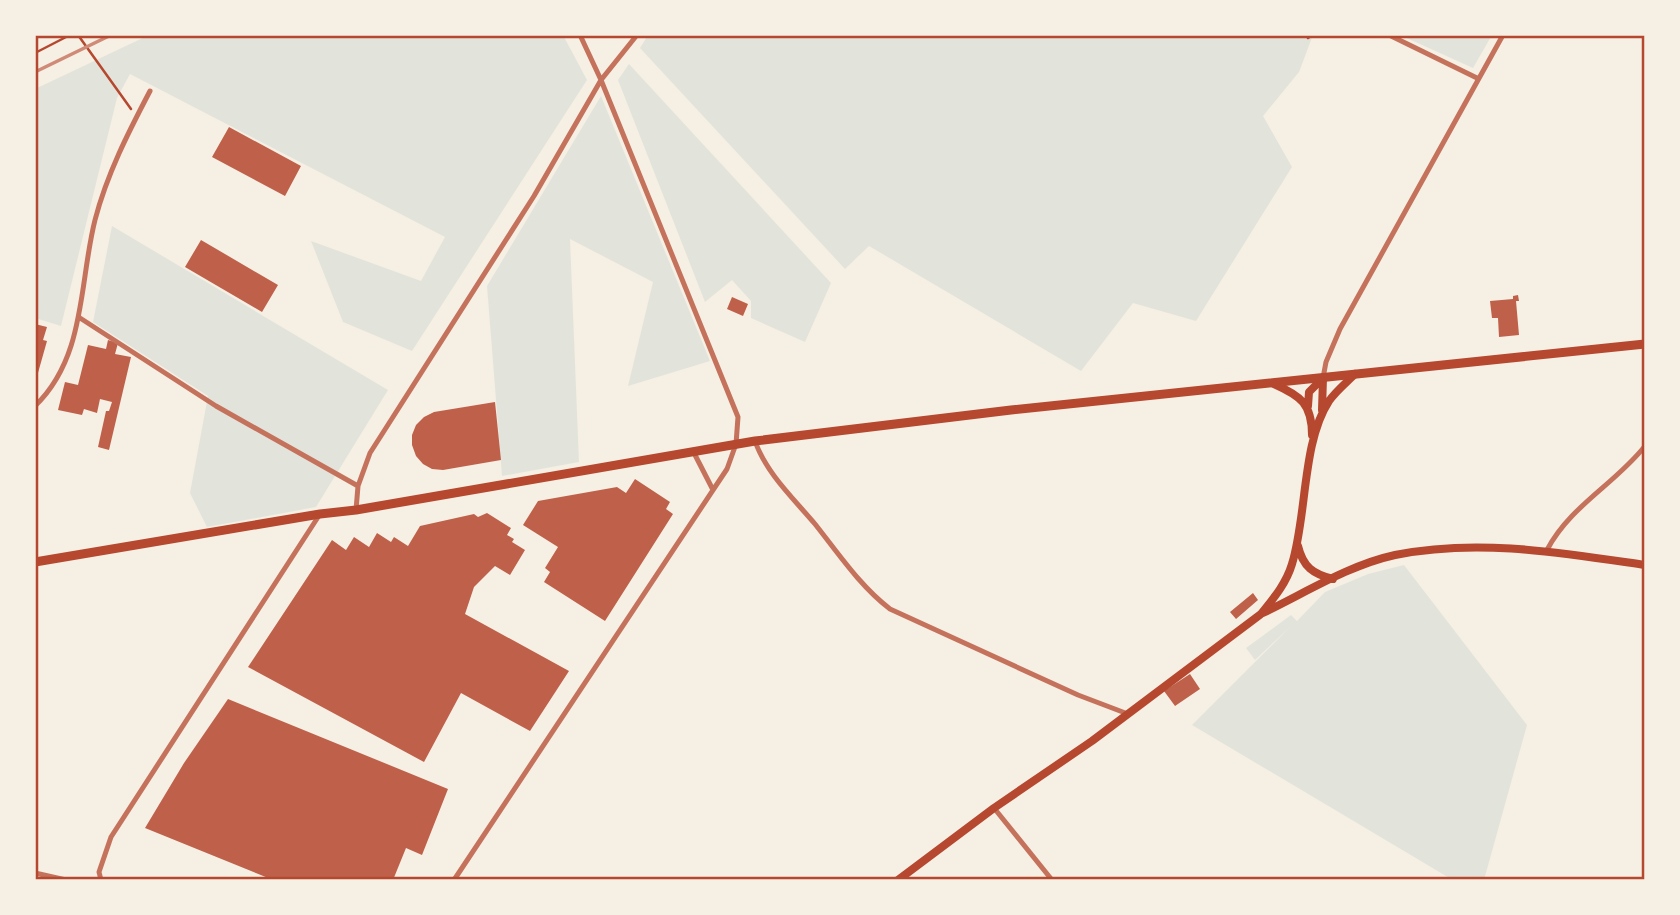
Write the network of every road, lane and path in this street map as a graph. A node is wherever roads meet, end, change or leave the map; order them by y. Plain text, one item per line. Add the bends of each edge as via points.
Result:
1 (70, 35) edge
2 (78, 35) edge
3 (579, 35) edge
4 (637, 35) edge
5 (1307, 35) edge
6 (1312, 35) edge
7 (1389, 35) edge
8 (1503, 35) edge
9 (35, 53) edge
10 (1477, 78) junction
11 (601, 80) junction
12 (150, 91) dead end
13 (137, 117) junction
14 (80, 318) junction
15 (1645, 344) edge
16 (1355, 374) junction
17 (1323, 378) junction
18 (1274, 383) junction
19 (35, 406) edge
20 (1308, 406) junction
21 (1321, 416) junction
22 (755, 441) junction
23 (736, 444) junction
24 (1645, 446) edge
25 (1312, 449) junction
26 (694, 452) junction
27 (358, 486) junction
28 (712, 488) junction
29 (356, 510) junction
30 (320, 514) junction
31 (1297, 544) junction
32 (1547, 550) junction
33 (35, 562) edge
34 (1645, 565) edge
35 (1333, 579) junction
36 (1261, 614) junction
37 (1128, 713) junction
38 (994, 808) junction
39 (35, 873) edge
40 (66, 880) edge
41 (101, 880) edge
42 (454, 880) edge
43 (898, 880) edge
44 (1052, 880) edge

1 - 9 path
2 - 13 path
3 - 11 street
4 - 11 street
5 - 6 path
7 - 10 street
8 - 10 street
10 - 17 street via 1339,329
11 - 23 street via 738,417
11 - 27 street via 534,196 370,453
12 - 13 street
13 - 14 street via 120,147 95,220
14 - 19 street via 63,365
14 - 27 street via 216,406
15 - 16 main road
16 - 17 main road
16 - 21 main road
17 - 18 main road
17 - 20 main road via 1308,392
17 - 21 main road
18 - 20 main road
18 - 22 main road
20 - 25 main road
21 - 25 main road
22 - 23 main road
22 - 37 street via 761,458 872,595 890,609 1078,695
23 - 26 main road
23 - 28 street via 727,469
24 - 32 street via 1569,520
25 - 31 main road
26 - 28 street
26 - 29 main road
27 - 29 street
28 - 42 street
29 - 30 main road
30 - 33 main road
30 - 41 street via 111,837 99,872
31 - 35 main road via 1308,569
31 - 36 main road via 1280,590
32 - 34 main road
32 - 35 main road via 1497,547 1394,555
35 - 36 main road
36 - 37 main road
37 - 38 main road
38 - 43 main road
38 - 44 street
39 - 40 street

